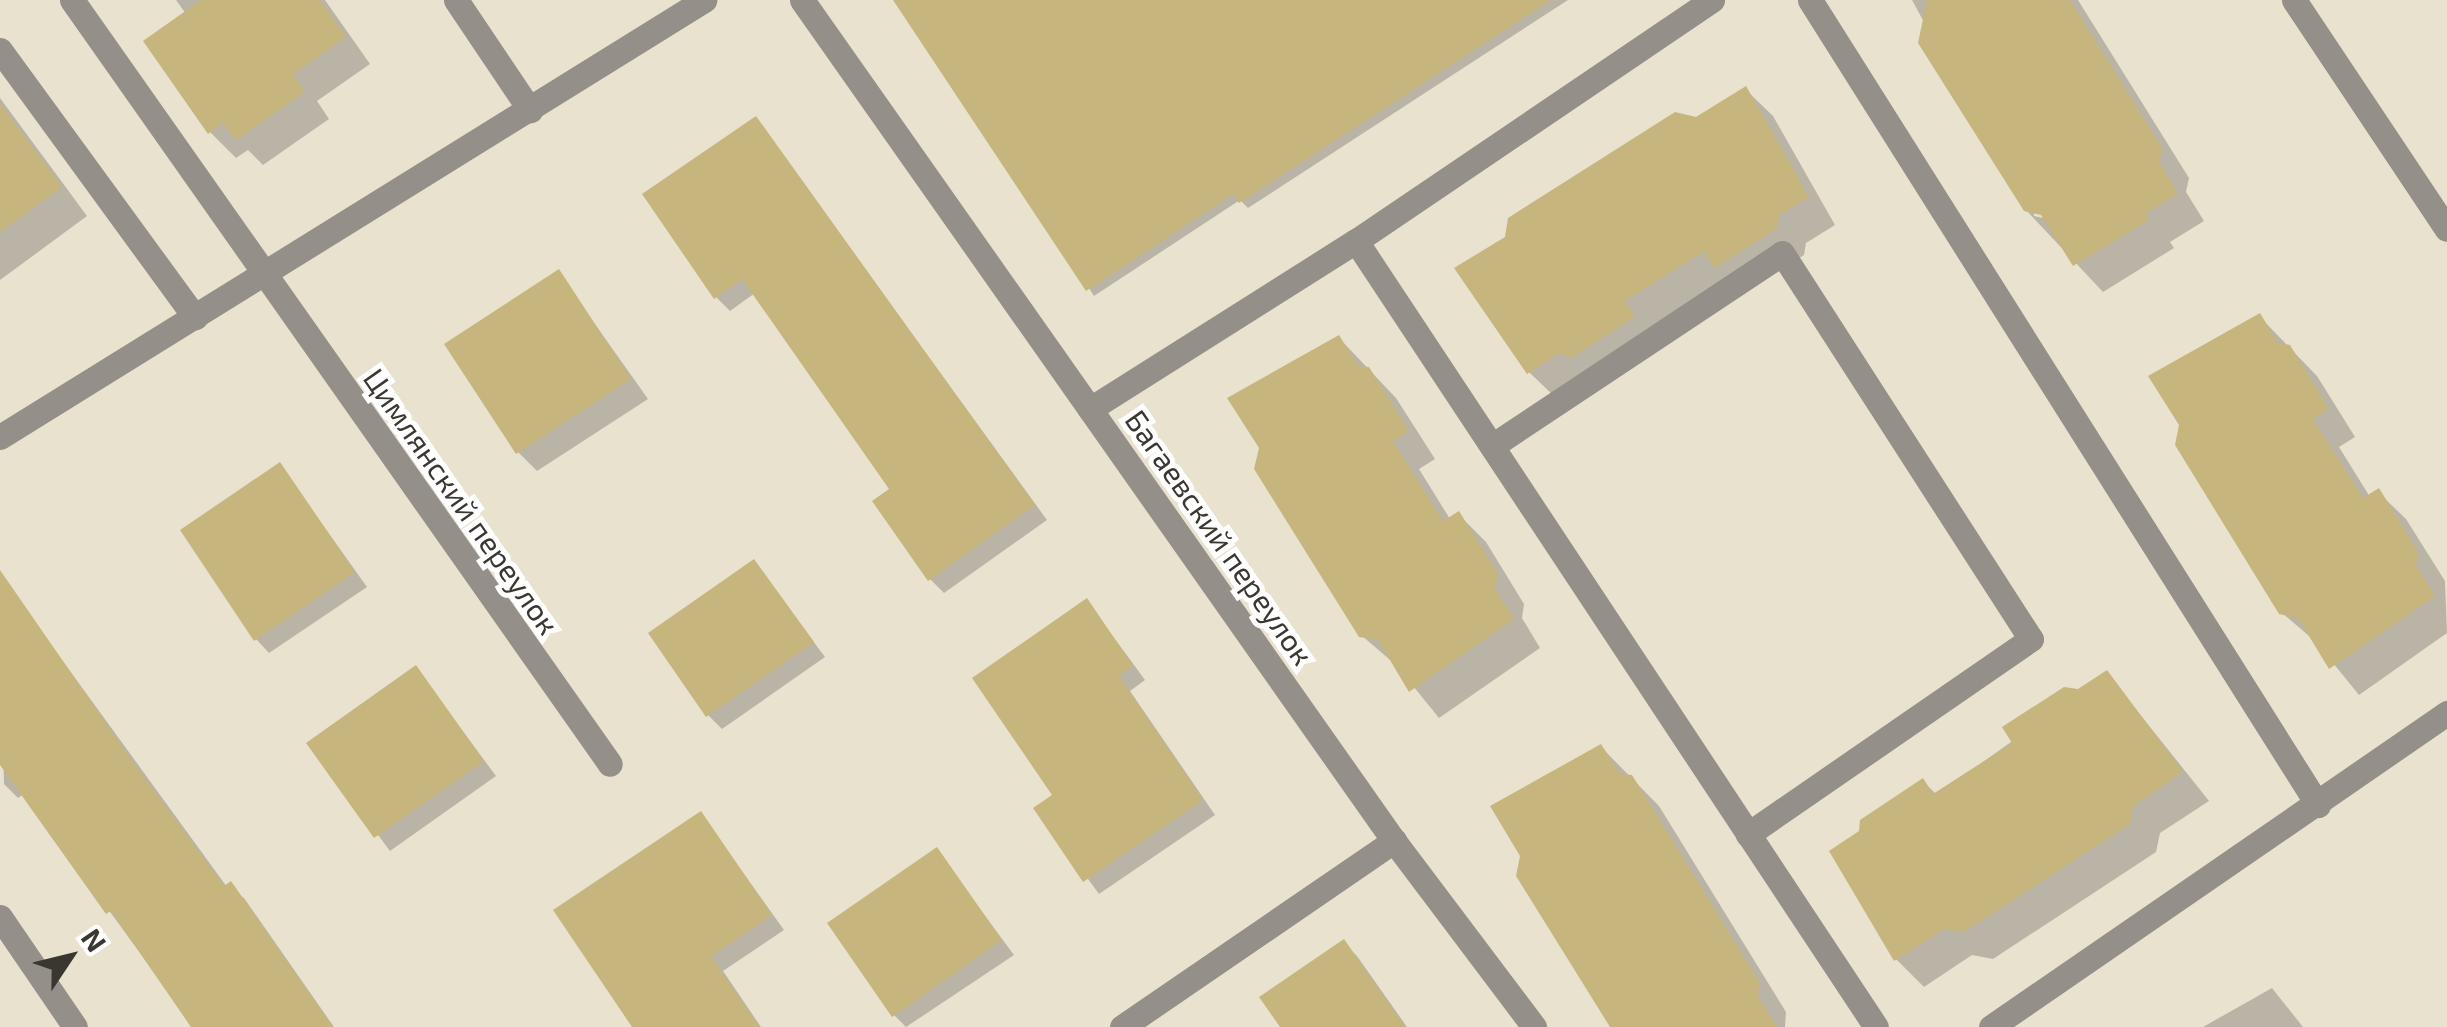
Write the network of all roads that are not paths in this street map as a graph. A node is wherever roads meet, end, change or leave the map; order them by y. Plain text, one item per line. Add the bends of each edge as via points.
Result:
1 (72, 0) edge
2 (456, 0) edge
3 (704, 0) edge
4 (802, 0) edge
5 (1712, 0) edge
6 (1810, 0) edge
7 (2294, 0) edge
8 (0, 50) edge
9 (530, 110) junction
10 (2447, 229) edge
11 (1356, 241) junction
12 (262, 276) junction
13 (195, 316) junction
14 (1090, 408) junction
15 (0, 437) edge
16 (1492, 446) junction
17 (2447, 713) edge
18 (610, 764) dead end
19 (2318, 805) junction
20 (1748, 834) junction
21 (1394, 841) junction
22 (0, 917) edge
23 (75, 1027) edge
24 (1122, 1027) edge
25 (1534, 1027) edge
26 (1876, 1027) edge
27 (1990, 1027) edge

1 - 12 street, Цимлянский переулок
2 - 9 street
3 - 9 street
4 - 14 street, Багаевский переулок
5 - 11 street
6 - 19 street
7 - 10 street
8 - 13 street
9 - 12 street
11 - 14 street
11 - 16 street
12 - 13 street
12 - 18 street, Цимлянский переулок
13 - 15 street
14 - 21 street, Багаевский переулок
16 - 20 street
16 - 20 street via 1782,252 2031,639
17 - 19 street
19 - 27 street
20 - 26 street
21 - 24 street
21 - 25 street, Багаевский переулок
22 - 23 street

